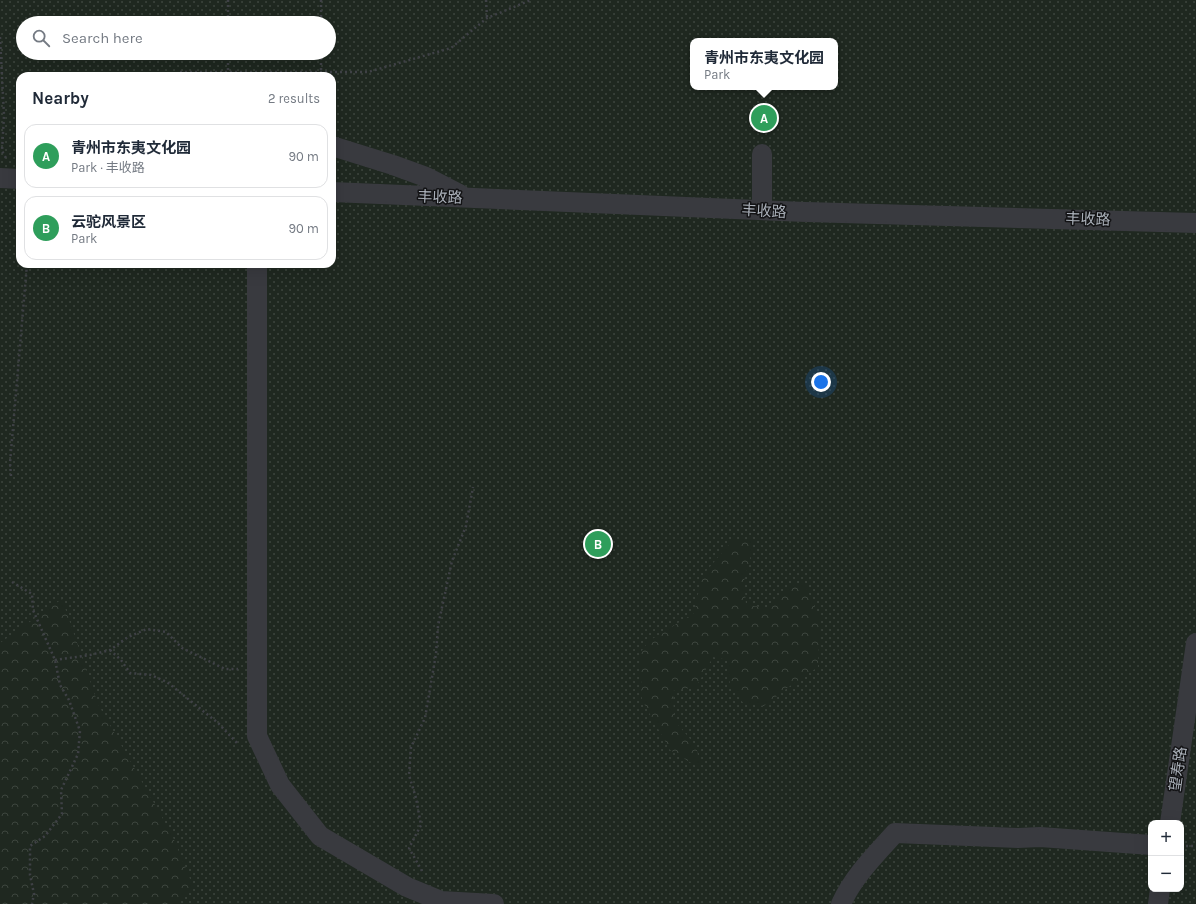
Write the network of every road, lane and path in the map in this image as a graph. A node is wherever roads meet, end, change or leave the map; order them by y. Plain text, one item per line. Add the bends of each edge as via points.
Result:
1 (228, 0) edge
2 (321, 0) edge
3 (486, 0) edge
4 (531, 0) edge
5 (228, 16) edge
6 (321, 16) edge
7 (487, 18) junction
8 (0, 37) edge
9 (228, 60) edge
10 (321, 60) edge
11 (180, 72) dead end
12 (228, 72) junction
13 (241, 72) joint
14 (303, 72) joint
15 (321, 72) junction
16 (336, 147) edge
17 (762, 154) dead end
18 (13, 178) edge
19 (336, 192) edge
20 (466, 198) junction
21 (762, 210) junction
22 (1196, 223) edge
23 (27, 268) edge
24 (257, 268) edge
25 (11, 476) dead end
26 (473, 487) dead end
27 (12, 582) dead end
28 (1196, 643) edge
29 (110, 650) junction
30 (55, 660) junction
31 (257, 668) junction
32 (264, 750) junction
33 (1170, 820) edge
34 (1148, 845) edge
35 (1184, 846) edge
36 (1196, 846) edge
37 (423, 872) dead end
38 (1160, 892) edge
39 (32, 904) edge
40 (494, 904) edge
41 (841, 904) edge
42 (1158, 904) edge

1 - 5 path
2 - 6 path
3 - 7 path
4 - 7 path
7 - 15 path via 451,48 368,72
8 - 18 path via 4,115 2,151
9 - 12 path
10 - 15 path
11 - 12 path
12 - 13 path
13 - 14 path
14 - 15 path
16 - 20 street via 394,164
17 - 21 street
19 - 20 street, 丰收路
20 - 21 street, 丰收路
21 - 22 street, 丰收路
23 - 25 path
24 - 31 street
26 - 37 path via 466,526 452,562 440,612 425,718 411,746 409,775 421,825 409,848
27 - 30 path via 32,594 33,610
28 - 33 street, 望寿路
29 - 30 path
29 - 31 path via 128,637 147,629 166,632 182,648 225,669
29 - 32 path via 130,673 151,675 167,682 218,723 241,747 253,754
30 - 39 path via 60,685 69,700 80,730 78,754 61,790 62,814 45,836 30,846 30,874 34,894
31 - 32 street via 257,736
32 - 40 street via 280,784 320,836 407,887 441,901
34 - 41 street via 1040,837 895,833 871,859
35 - 36 path
38 - 42 street

